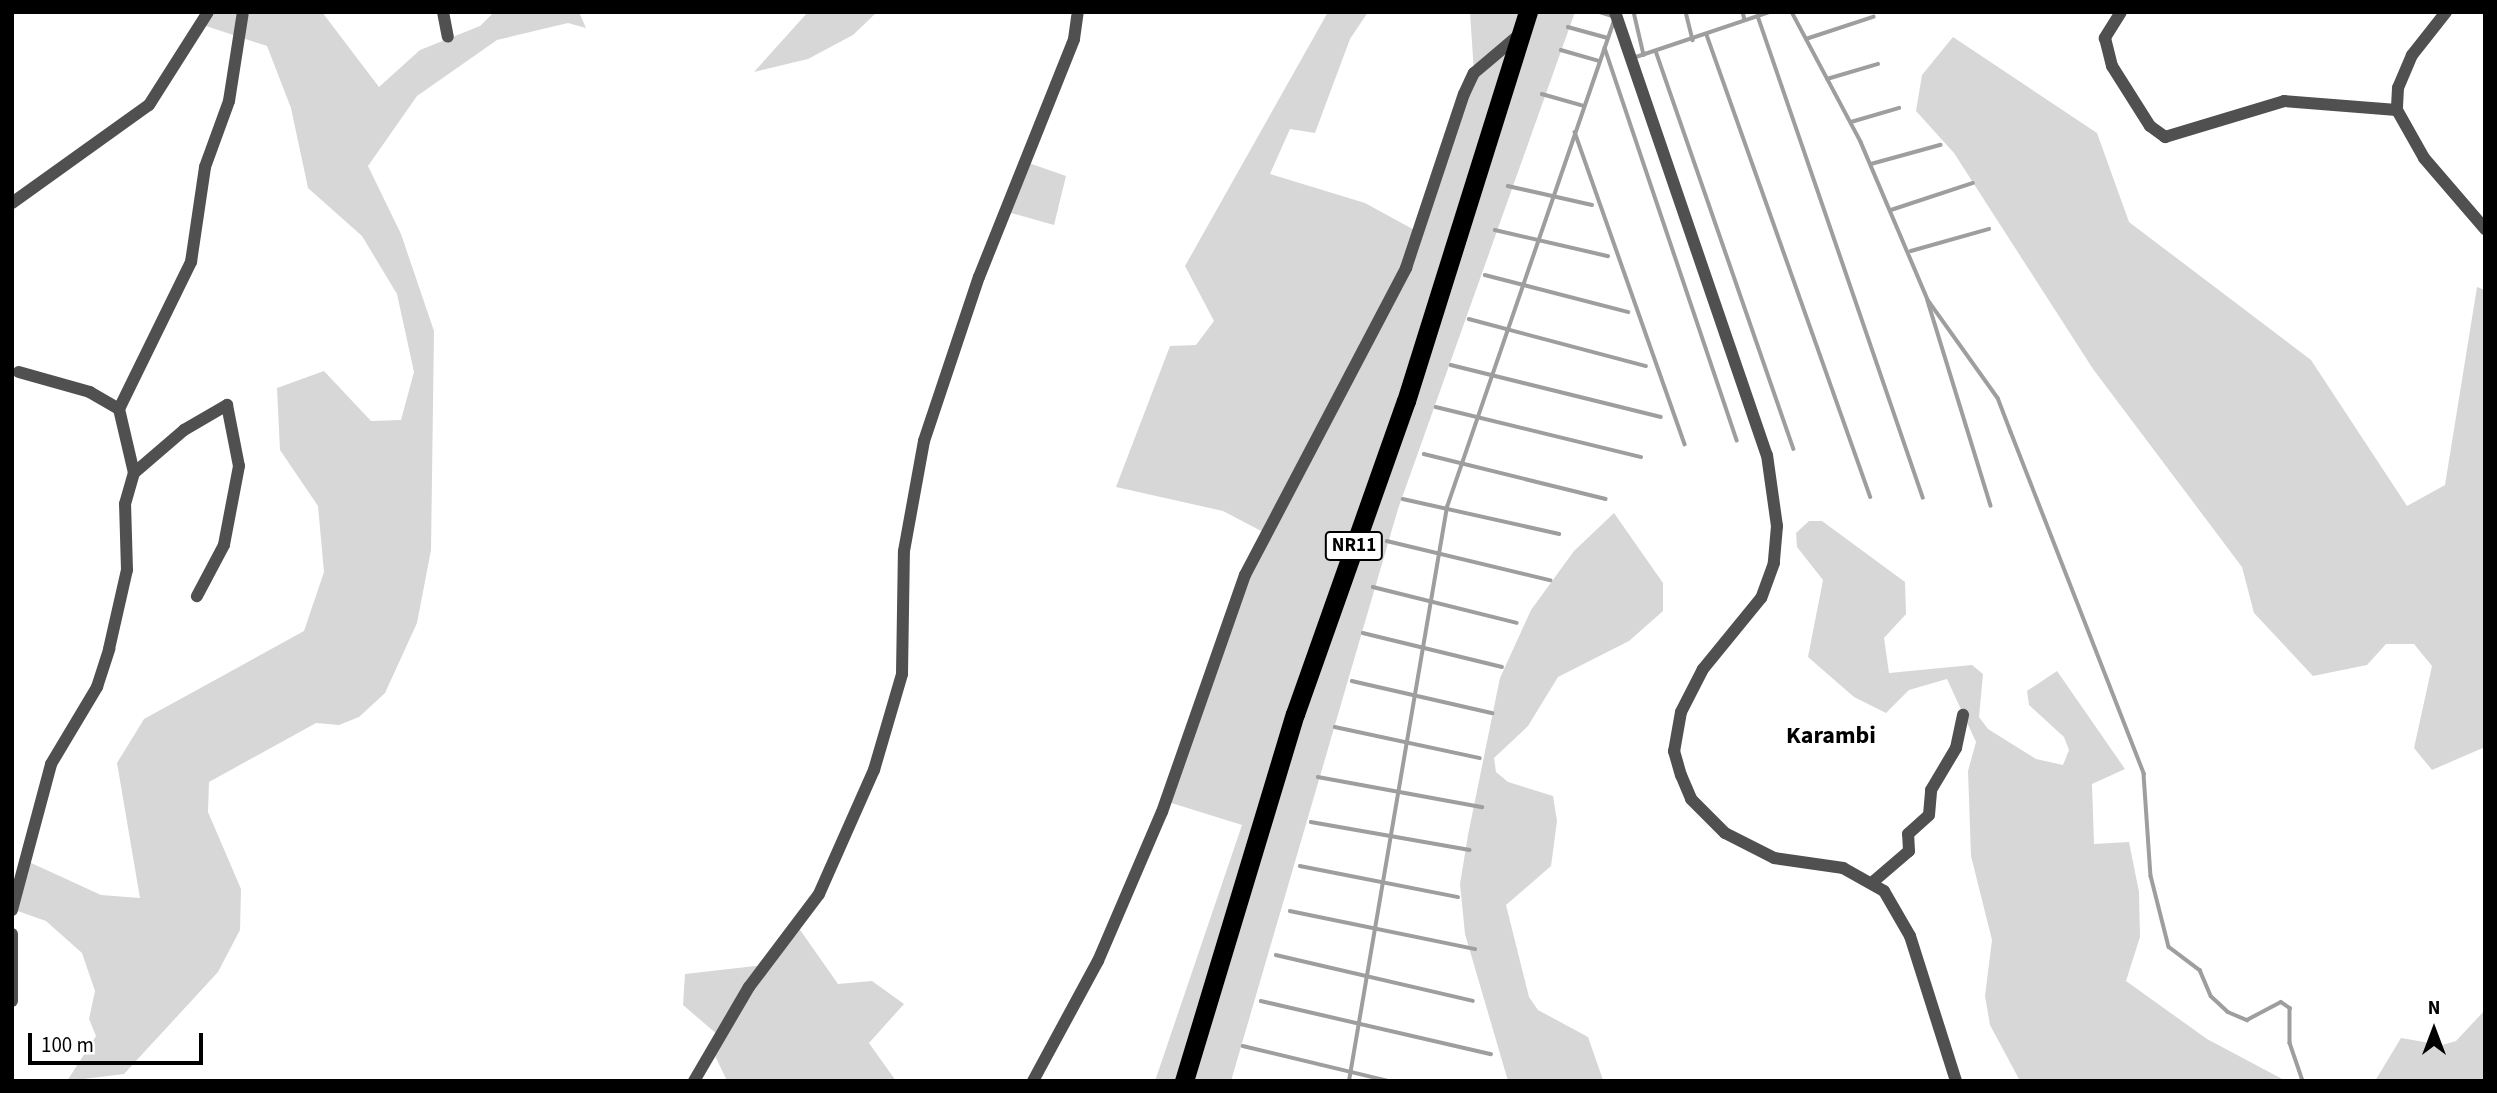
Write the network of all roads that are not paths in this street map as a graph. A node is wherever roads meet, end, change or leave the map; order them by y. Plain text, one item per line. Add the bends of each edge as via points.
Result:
1 (208, 12) edge
2 (243, 12) edge
3 (443, 12) edge
4 (1077, 12) edge
5 (1528, 12) edge
6 (2121, 12) edge
7 (2446, 12) edge
8 (1618, 17) edge
9 (1522, 32) junction
10 (448, 37) dead end
11 (2397, 110) junction
12 (12, 203) edge
13 (2485, 229) edge
14 (19, 372) dead end
15 (120, 409) junction
16 (134, 473) junction
17 (197, 596) dead end
18 (1963, 715) dead end
19 (1874, 881) junction
20 (12, 911) edge
21 (12, 934) edge
22 (12, 1001) edge
23 (694, 1081) edge
24 (1033, 1081) edge
25 (1184, 1081) edge
26 (1956, 1081) edge

1 - 12 street via 149,105
2 - 15 street via 229,101 205,167 191,262
3 - 10 street
4 - 23 street via 1074,39 979,277 924,441 904,551 902,674 874,770 819,894 749,987
5 - 9 highway, NR11
6 - 11 street via 2105,38 2112,66 2150,126 2165,137 2284,102
7 - 11 street via 2412,55 2398,88
8 - 19 street via 1767,455 1777,526 1765,591 1703,669 1681,712 1674,751 1681,775 1691,799 1724,833 1774,858 1843,868
9 - 24 street via 1474,73 1464,94 1406,268 1245,575 1162,812 1098,961
9 - 25 highway, NR11 via 1406,401 1295,714
11 - 13 street via 2424,158
14 - 15 street via 90,392
15 - 16 street
16 - 17 street via 184,430 227,405 239,466 225,545
16 - 20 street via 125,504 127,570 108,649 97,687 51,764
18 - 19 street via 1956,748 1931,790 1929,815 1908,834 1909,851
19 - 26 street via 1907,927
21 - 22 street

